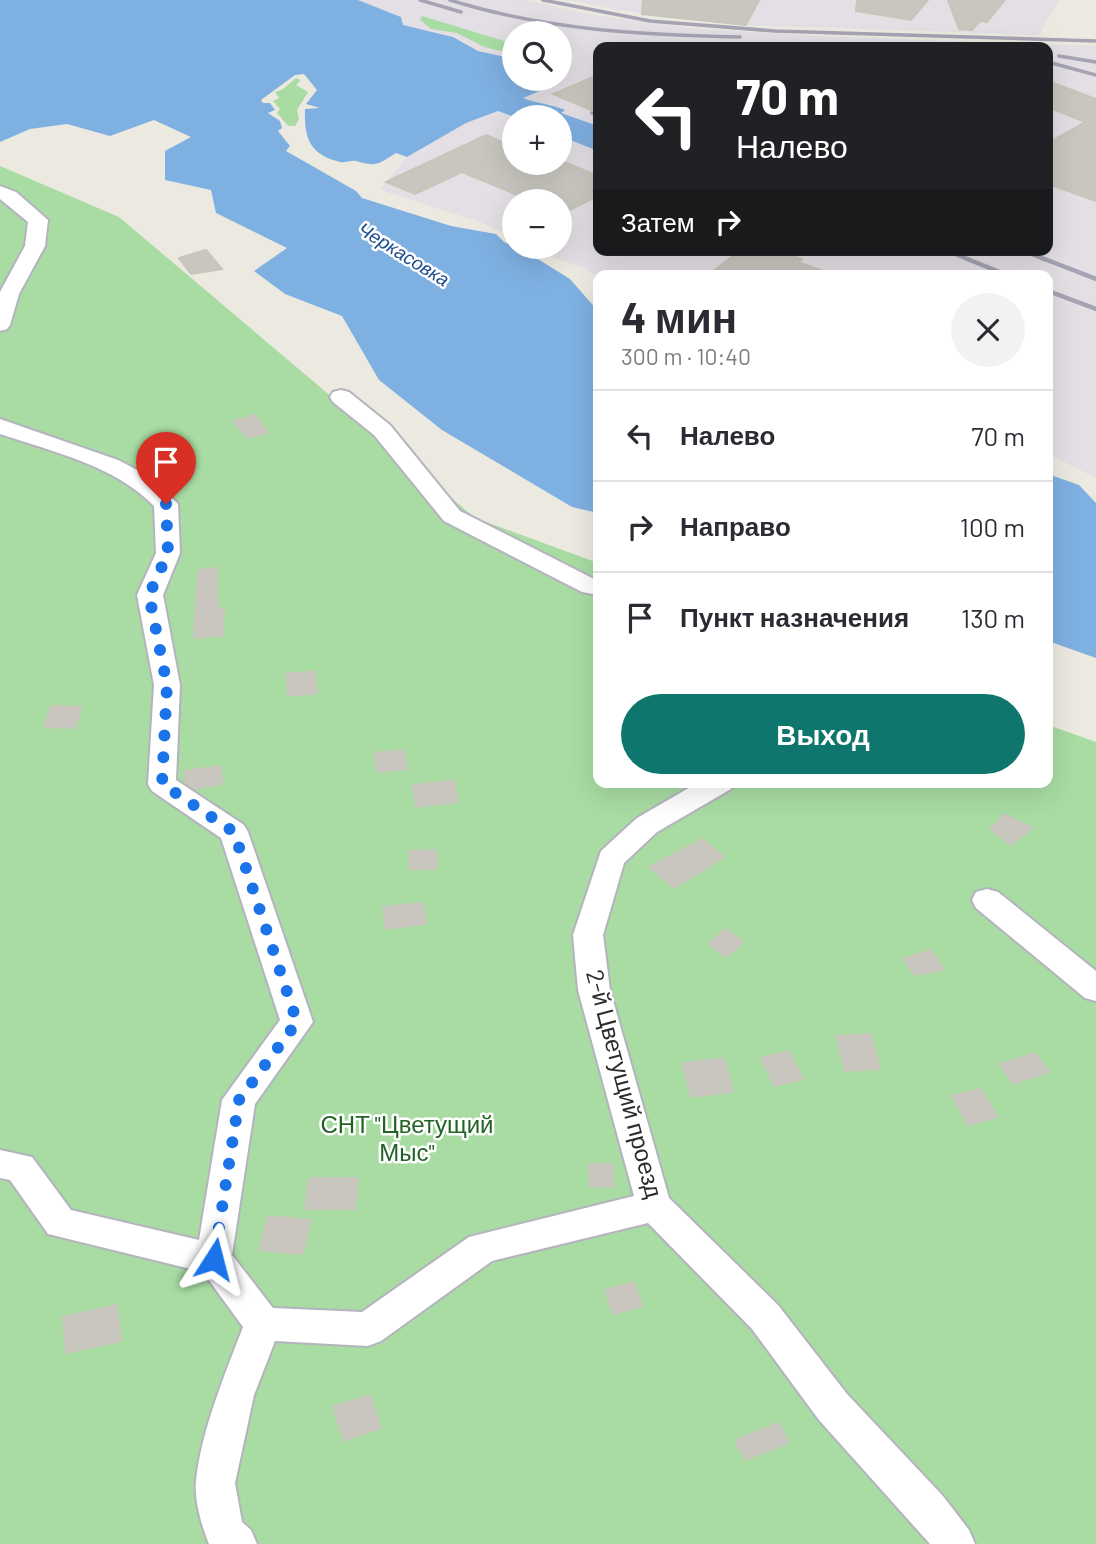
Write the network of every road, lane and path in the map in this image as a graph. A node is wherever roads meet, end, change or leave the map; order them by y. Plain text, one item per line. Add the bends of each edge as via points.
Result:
1 (0, 192) edge
2 (0, 326) edge
3 (341, 397) dead end
4 (0, 426) edge
5 (593, 587) edge
6 (711, 788) edge
7 (987, 900) dead end
8 (1096, 989) edge
9 (0, 1164) edge
10 (654, 1206) junction
11 (214, 1259) junction
12 (263, 1324) junction
13 (237, 1544) edge
14 (955, 1544) edge

1 - 2 street via 38,220 35,246 9,294
3 - 5 street via 383,430 452,516
4 - 11 street via 110,466 145,483 166,504 168,553 149,595 167,685 162,784 234,832 297,1022 239,1100
6 - 10 street, 2-й Цветущий проезд via 647,825 611,858 587,935 594,990
7 - 8 street
9 - 11 street via 20,1167 60,1223
10 - 12 street via 482,1248 368,1329
10 - 14 street, 2-й Цветущий проезд via 765,1317 833,1407
11 - 12 street
12 - 13 street via 235,1395 215,1483 224,1532

